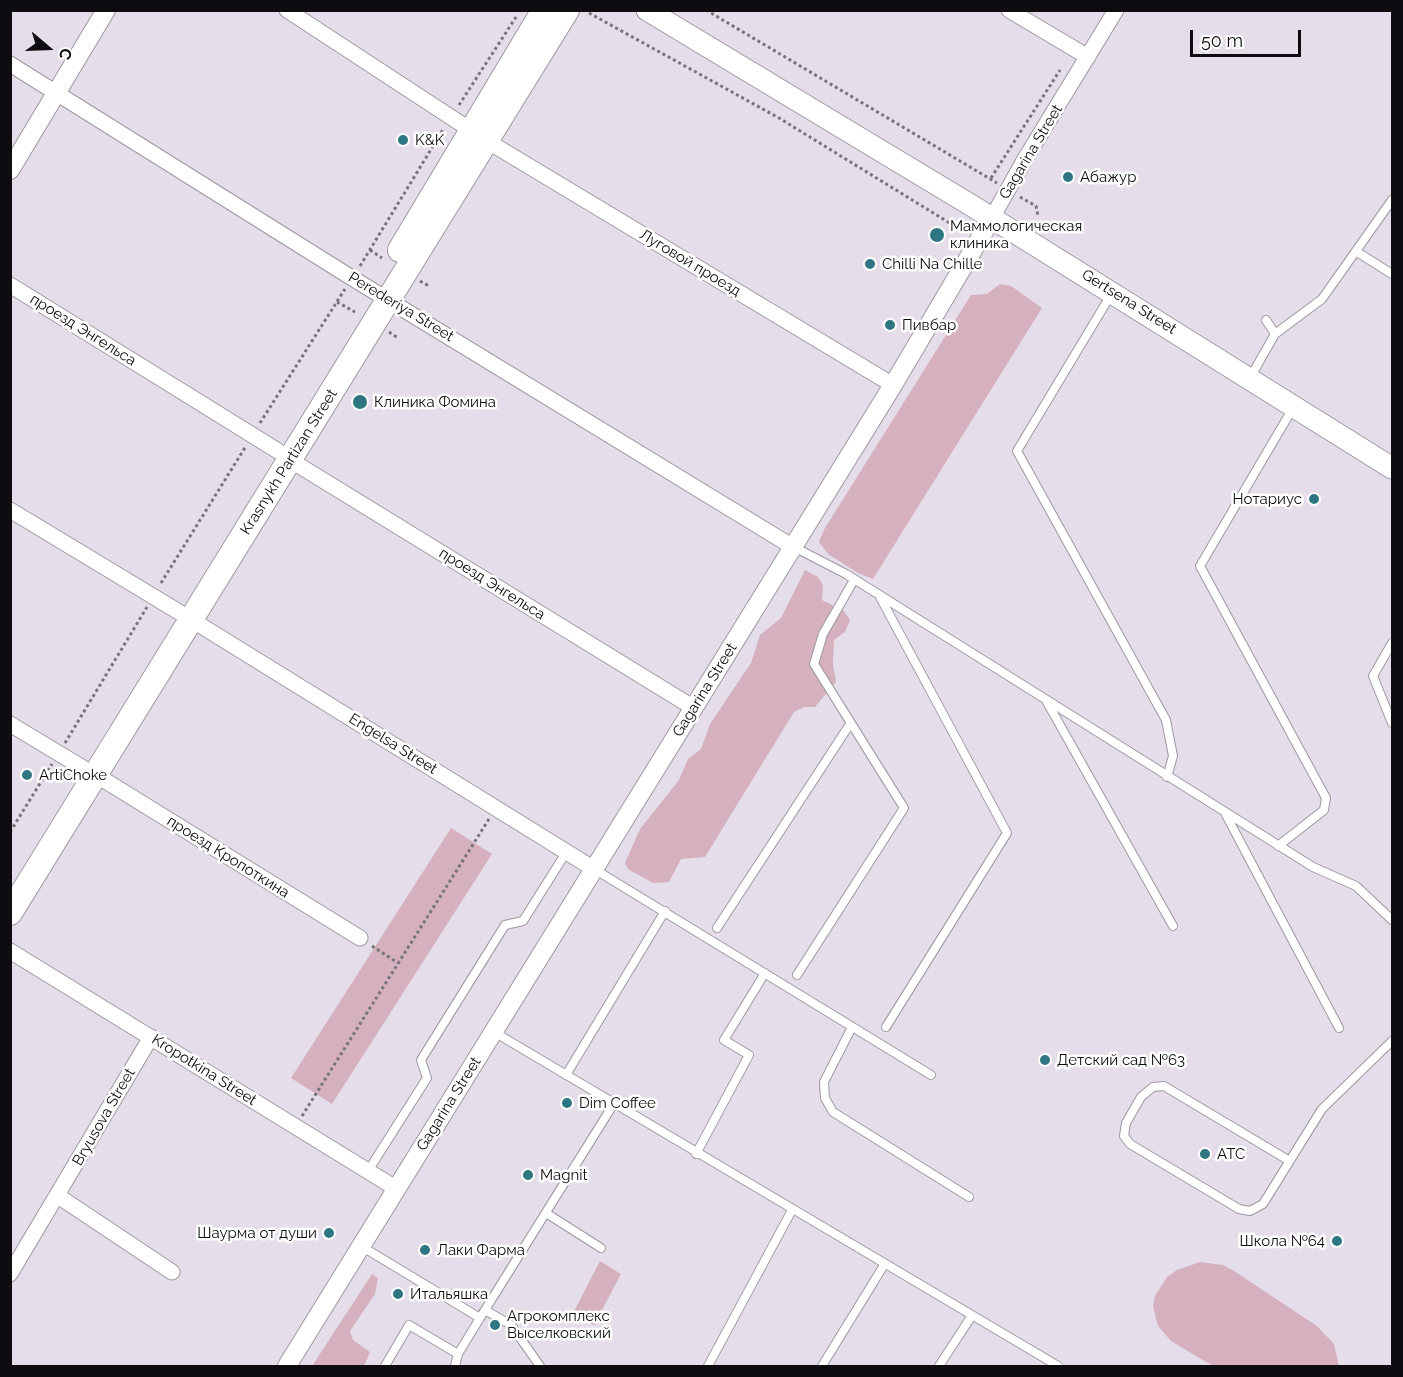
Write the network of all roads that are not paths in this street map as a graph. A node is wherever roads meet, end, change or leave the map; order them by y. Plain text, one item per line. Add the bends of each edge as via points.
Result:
1 (106, 10) edge
2 (287, 10) edge
3 (544, 10) edge
4 (647, 10) edge
5 (1010, 10) edge
6 (1116, 10) edge
7 (578, 12) edge
8 (1088, 57) junction
9 (10, 64) edge
10 (58, 94) junction
11 (480, 136) junction
12 (10, 170) edge
13 (1392, 200) edge
14 (992, 218) junction
15 (1357, 252) junction
16 (1392, 274) edge
17 (10, 285) edge
18 (1113, 292) junction
19 (382, 296) junction
20 (1266, 320) dead end
21 (1275, 334) junction
22 (1250, 379) junction
23 (893, 385) junction
24 (1294, 406) junction
25 (284, 455) junction
26 (1392, 468) edge
27 (10, 510) edge
28 (793, 547) junction
29 (854, 580) junction
30 (879, 596) junction
31 (185, 616) junction
32 (1392, 643) edge
33 (1046, 700) junction
34 (694, 708) junction
35 (1392, 723) edge
36 (10, 724) edge
37 (850, 724) junction
38 (90, 771) junction
39 (1167, 777) junction
40 (1226, 814) junction
41 (1278, 846) junction
42 (567, 851) junction
43 (594, 868) junction
44 (10, 887) edge
45 (665, 911) junction
46 (10, 913) edge
47 (1392, 920) edge
48 (1173, 926) dead end
49 (717, 928) dead end
50 (360, 938) road end
51 (10, 951) edge
52 (765, 973) junction
53 (797, 975) dead end
54 (852, 1027) junction
55 (886, 1027) dead end
56 (1339, 1028) dead end
57 (494, 1032) junction
58 (151, 1037) junction
59 (1392, 1041) edge
60 (566, 1075) junction
61 (931, 1075) dead end
62 (613, 1105) junction
63 (696, 1154) junction
64 (1288, 1160) junction
65 (368, 1171) junction
66 (397, 1189) junction
67 (58, 1196) junction
68 (969, 1197) dead end
69 (792, 1210) junction
70 (546, 1213) junction
71 (361, 1246) junction
72 (601, 1248) dead end
73 (884, 1265) junction
74 (172, 1272) dead end
75 (10, 1274) edge
76 (485, 1310) junction
77 (971, 1317) junction
78 (480, 1318) junction
79 (458, 1354) junction
80 (287, 1366) edge
81 (385, 1366) edge
82 (455, 1366) edge
83 (540, 1366) edge
84 (708, 1366) edge
85 (822, 1366) edge
86 (939, 1366) edge
87 (1058, 1366) edge

1 - 10 street
2 - 11 street, Луговой проезд
3 - 11 highway, Krasnykh Partizan Street
4 - 14 main road, Gertsena Street
5 - 8 street
6 - 8 street, Gagarina Street
7 - 11 highway, Krasnykh Partizan Street
8 - 14 street, Gagarina Street
9 - 10 street, Perederiya Street
10 - 12 street
10 - 19 street, Perederiya Street
11 - 19 highway, Krasnykh Partizan Street
11 - 23 street, Луговой проезд
13 - 15 lane
14 - 18 main road, Gertsena Street
14 - 23 street, Gagarina Street
15 - 16 lane
15 - 21 lane via 1322,299
17 - 25 street, проезд Энгельса
18 - 22 main road, Gertsena Street
18 - 39 lane via 1017,452 1166,720 1173,756
19 - 25 highway, Krasnykh Partizan Street
19 - 28 street, Perederiya Street
20 - 21 lane
21 - 22 lane
22 - 24 main road, Gertsena Street
23 - 28 street, Gagarina Street
24 - 26 main road, Gertsena Street
24 - 41 lane via 1200,566 1326,798 1324,810
25 - 31 highway, Krasnykh Partizan Street
25 - 34 street, проезд Энгельса
27 - 31 street, Engelsa Street
28 - 29 lane
28 - 34 street, Gagarina Street
29 - 30 lane
29 - 37 lane via 823,634 814,664
30 - 33 lane
30 - 55 lane via 1006,833
31 - 38 highway, Krasnykh Partizan Street
31 - 42 street, Engelsa Street
32 - 35 lane via 1372,676
33 - 39 lane
33 - 48 lane
34 - 43 street, Gagarina Street
36 - 38 street, проезд Кропоткина
37 - 49 lane
37 - 53 lane via 904,808
38 - 44 highway, Krasnykh Partizan Street
38 - 46 highway, Krasnykh Partizan Street
38 - 50 street, проезд Кропоткина
39 - 40 lane
40 - 41 lane
40 - 56 lane
41 - 47 lane via 1356,886
42 - 43 street, Engelsa Street
42 - 65 lane via 524,921 505,925 421,1060 427,1078
43 - 45 lane
43 - 57 street, Gagarina Street
45 - 52 lane
45 - 60 lane
51 - 58 street, Kropotkina Street
52 - 54 lane
52 - 63 lane via 724,1040 749,1055
54 - 61 lane
54 - 68 lane via 824,1082 825,1098 833,1112
57 - 60 lane
57 - 66 street, Gagarina Street
58 - 65 street, Kropotkina Street
58 - 67 street, Bryusova Street
59 - 64 lane via 1322,1109
60 - 62 lane
62 - 63 lane
62 - 70 lane
63 - 69 lane
64 - 64 lane via 1263,1204 1250,1210 1239,1209 1130,1144 1124,1136 1126,1123 1141,1097 1153,1087 1164,1086
65 - 66 street, Kropotkina Street
66 - 71 street, Gagarina Street
67 - 74 street
67 - 75 street, Bryusova Street
69 - 73 lane
69 - 84 lane
70 - 72 lane
70 - 76 lane
71 - 78 lane
71 - 80 street, Gagarina Street
73 - 77 lane
73 - 85 lane
76 - 78 lane
76 - 83 lane via 510,1325
77 - 86 lane
77 - 87 lane
78 - 79 lane
79 - 81 lane via 410,1325
79 - 82 lane

